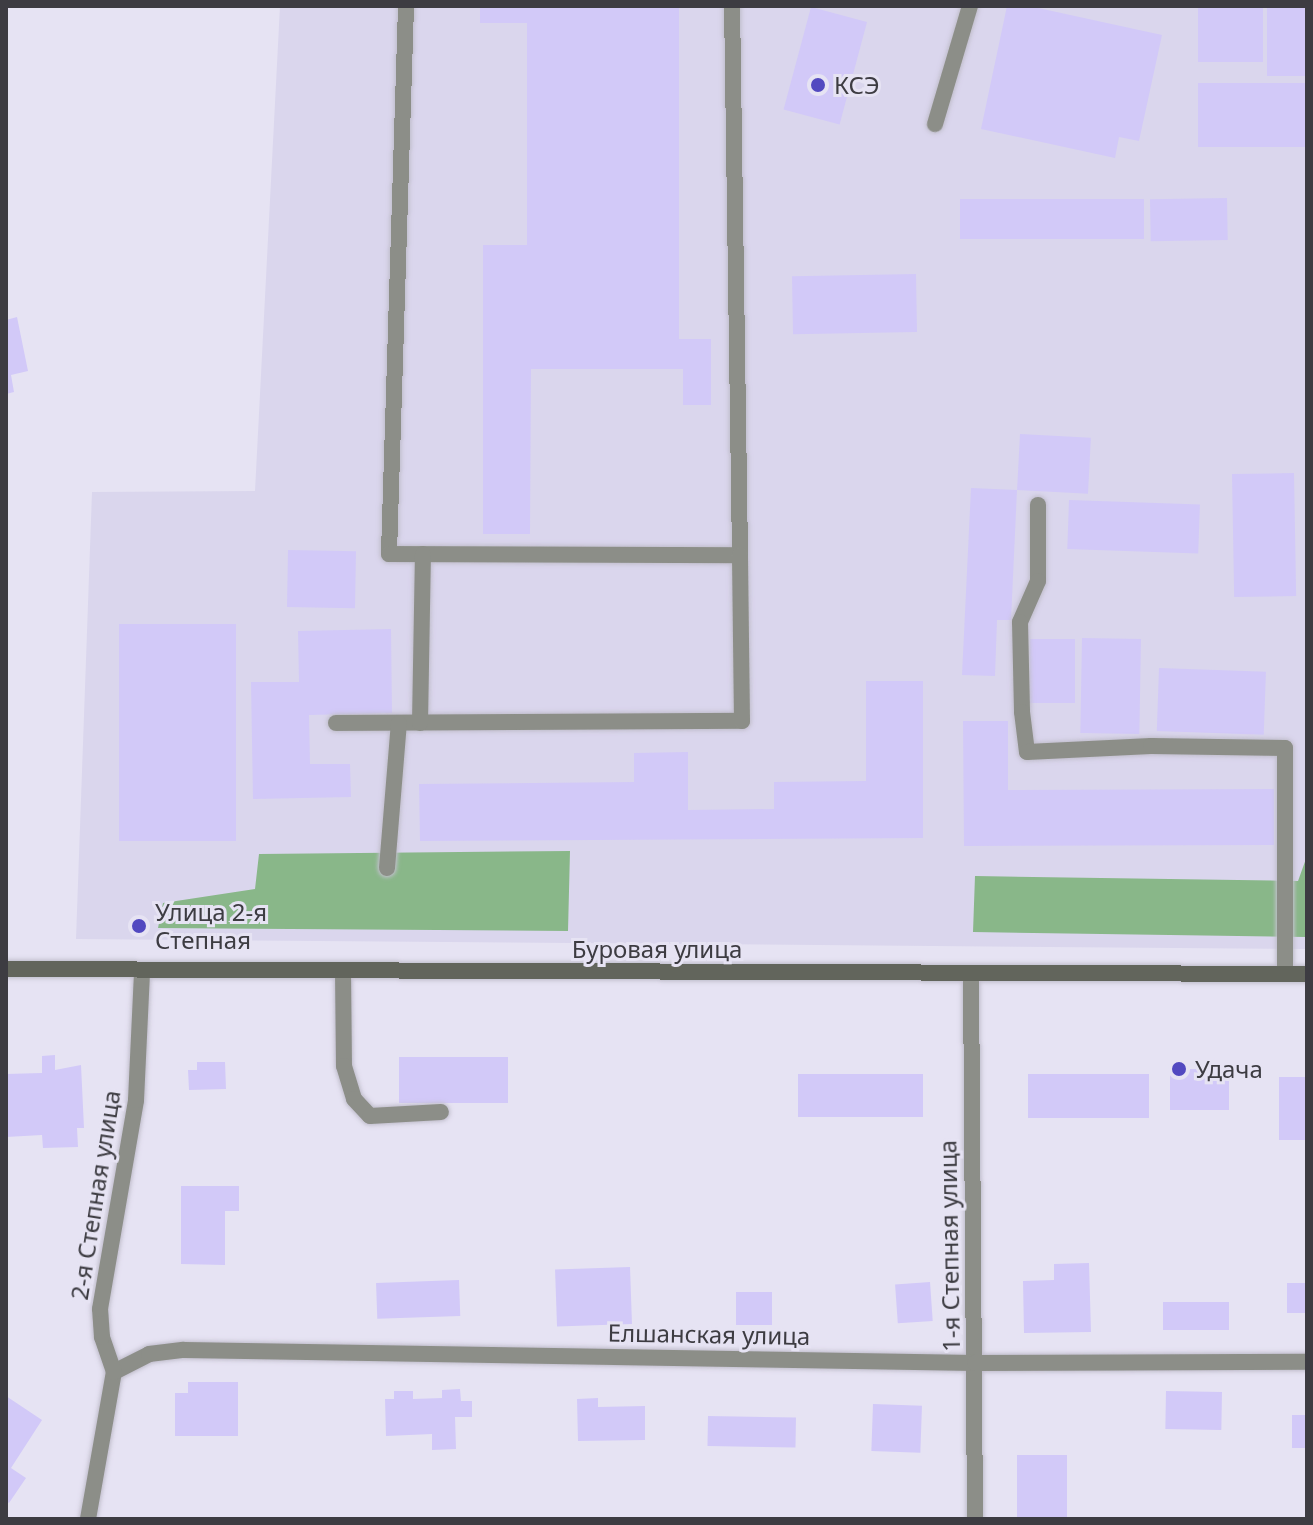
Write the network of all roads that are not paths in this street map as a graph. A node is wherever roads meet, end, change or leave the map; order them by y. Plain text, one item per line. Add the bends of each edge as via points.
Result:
1 (406, 6) edge
2 (732, 6) edge
3 (970, 6) edge
4 (935, 124) dead end
5 (1038, 505) dead end
6 (423, 554) junction
7 (740, 555) junction
8 (336, 723) dead end
9 (399, 723) junction
10 (420, 723) junction
11 (387, 868) dead end
12 (6, 969) edge
13 (142, 971) junction
14 (343, 971) junction
15 (971, 974) junction
16 (1285, 974) junction
17 (1307, 974) edge
18 (441, 1112) dead end
19 (1307, 1362) edge
20 (975, 1363) junction
21 (114, 1372) junction
22 (88, 1519) edge
23 (975, 1519) edge

1 - 6 street via 389,554
2 - 7 street
3 - 4 street
5 - 16 street via 1038,581 1020,622 1027,752 1151,746 1285,748
6 - 7 street
6 - 10 street
7 - 10 street via 742,721
8 - 9 street
9 - 10 street
9 - 11 street
12 - 13 main road, Буровая улица
13 - 14 main road, Буровая улица
13 - 21 street, 2-я Степная улица via 136,1100 100,1309 102,1337
14 - 15 main road, Буровая улица
14 - 18 street via 344,1066 354,1099 370,1116
15 - 16 main road, Буровая улица
15 - 20 street, 1-я Степная улица
16 - 17 main road, Буровая улица
19 - 20 street, Елшанская улица
20 - 21 street, Елшанская улица via 184,1350 149,1354
20 - 23 street, 1-я Степная улица
21 - 22 street, 2-я Степная улица

